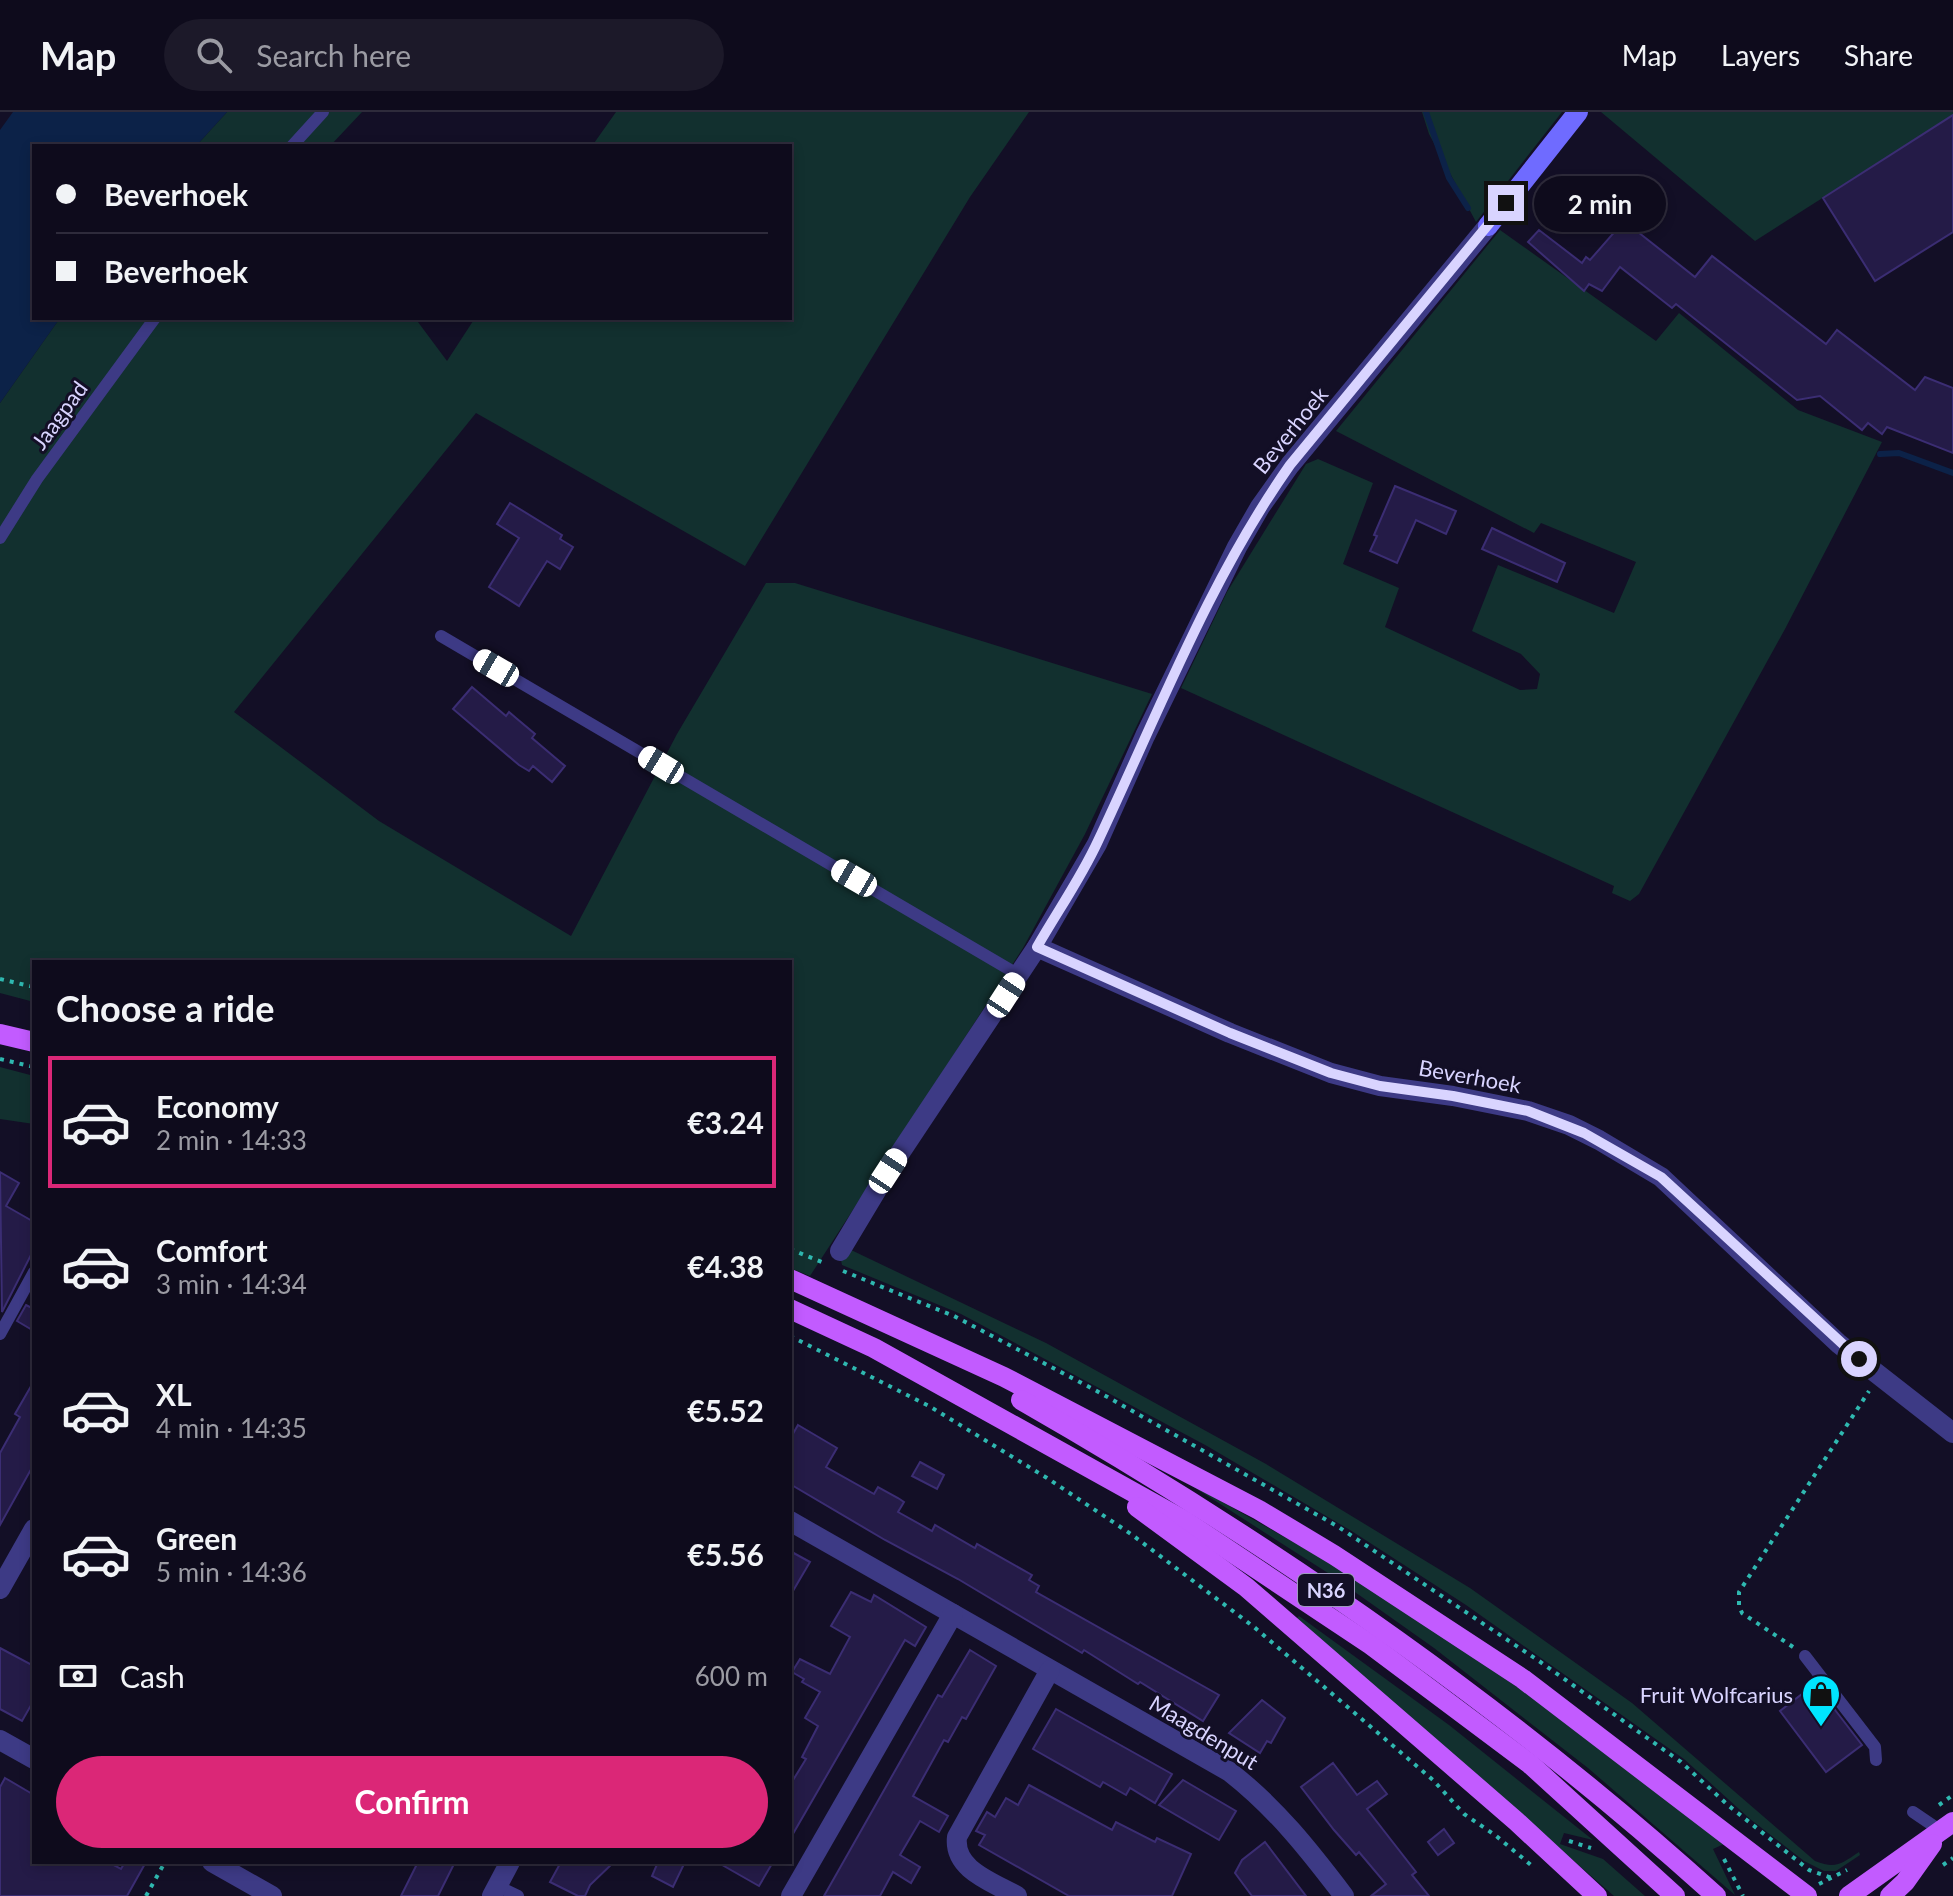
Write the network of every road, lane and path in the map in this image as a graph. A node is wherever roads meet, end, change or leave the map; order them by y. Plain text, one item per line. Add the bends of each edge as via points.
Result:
1 (323, 112) edge
2 (1578, 112) edge
3 (294, 144) edge
4 (154, 320) edge
5 (0, 538) edge
6 (441, 636) dead end
7 (1037, 947) junction
8 (1019, 975) junction
9 (0, 979) edge
10 (32, 987) edge
11 (0, 1034) edge
12 (32, 1042) edge
13 (0, 1059) edge
14 (32, 1067) edge
15 (840, 1251) dead end
16 (32, 1276) edge
17 (792, 1280) edge
18 (792, 1310) edge
19 (903, 1332) junction
20 (0, 1334) edge
21 (792, 1337) edge
22 (1879, 1376) junction
23 (1953, 1433) edge
24 (1063, 1453) junction
25 (792, 1522) edge
26 (32, 1533) edge
27 (0, 1589) edge
28 (953, 1614) junction
29 (1805, 1656) joint
30 (1050, 1670) junction
31 (0, 1740) edge
32 (32, 1758) edge
33 (1876, 1760) dead end
34 (1913, 1812) dead end
35 (1947, 1826) edge
36 (1719, 1848) dead end
37 (164, 1864) edge
38 (216, 1864) edge
39 (509, 1864) edge
40 (1532, 1866) dead end
41 (495, 1891) edge
42 (1897, 1892) edge
43 (1849, 1894) edge
44 (146, 1896) edge
45 (272, 1896) edge
46 (518, 1896) edge
47 (791, 1896) edge
48 (1017, 1896) edge
49 (1344, 1896) edge
50 (1597, 1896) edge
51 (1675, 1896) edge
52 (1716, 1896) edge
53 (1743, 1896) edge
54 (1807, 1896) edge

1 - 3 lane
2 - 7 street, Beverhoek via 1260,507 1097,844
4 - 5 lane, Jaagpad
6 - 8 lane
7 - 8 street, Beverhoek
7 - 22 street, Beverhoek via 1331,1073 1528,1111 1579,1130 1661,1177
8 - 15 street, Beverhoek
9 - 10 path
11 - 12 main road
13 - 14 path
16 - 20 lane
17 - 19 main road, N36
18 - 24 main road, N36 via 874,1348
19 - 52 main road, N36 via 1160,1482 1385,1630 1532,1740
19 - 54 main road via 1004,1377 1182,1469 1334,1555 1523,1679
21 - 40 path via 929,1406 1131,1534 1254,1627 1433,1780 1464,1814
22 - 23 street, Beverhoek
22 - 29 path via 1739,1592 1742,1613
24 - 50 main road via 1246,1587
24 - 51 main road, N36 via 1185,1521 1371,1645 1530,1764
25 - 28 street, Maagdenput
26 - 27 street
28 - 30 street, Maagdenput
28 - 47 street
29 - 33 lane via 1875,1747
30 - 48 street via 957,1837 962,1862
30 - 49 street, Maagdenput via 1230,1772 1287,1823
31 - 32 street
34 - 35 lane
35 - 42 main road
35 - 43 main road
36 - 53 path
37 - 44 path
38 - 45 street
39 - 41 street
41 - 46 lane

